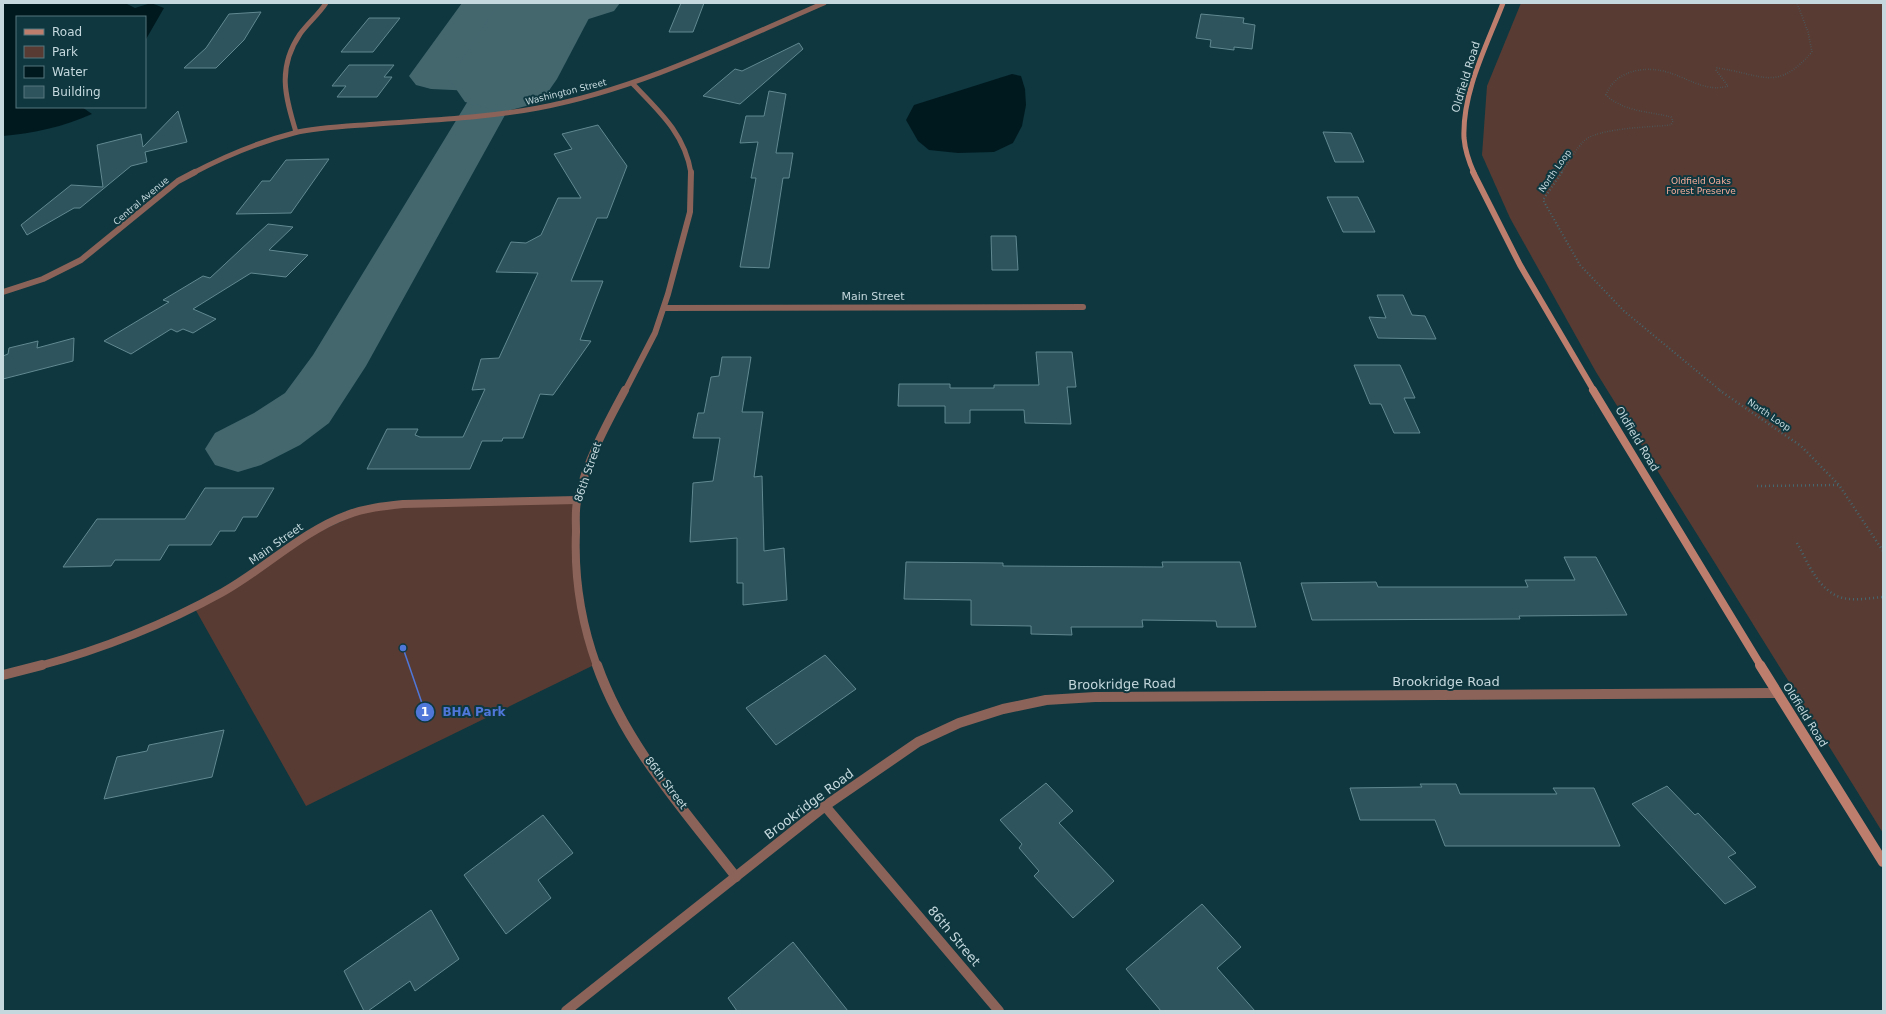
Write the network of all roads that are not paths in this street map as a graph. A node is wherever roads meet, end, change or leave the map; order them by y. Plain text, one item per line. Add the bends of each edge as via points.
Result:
1 (326, 3) edge
2 (824, 3) edge
3 (1503, 3) edge
4 (632, 84) junction
5 (296, 132) junction
6 (3, 292) edge
7 (664, 308) junction
8 (1083, 308) dead end
9 (577, 500) junction
10 (3, 675) edge
11 (1777, 693) junction
12 (825, 806) junction
13 (1883, 862) edge
14 (736, 877) junction
15 (566, 1011) edge
16 (1000, 1011) edge

1 - 5 street via 294,44 284,69 285,93
2 - 4 street, Washington Street
3 - 11 street, Oldfield Road via 1471,91 1464,119 1464,141 1469,160 1516,259
4 - 5 street, Washington Street via 506,114 354,125
4 - 7 street, 86th Street via 666,117 677,133 684,144 692,173 693,194 688,223
5 - 6 street, Central Avenue via 260,142 204,166 161,195 82,260 44,279
7 - 8 street, Main Street
7 - 9 street, 86th Street via 642,360 597,445
9 - 10 street, Main Street via 403,504 376,506 351,512 324,523 243,580 148,631 109,646
9 - 14 street, 86th Street via 574,565 577,598 594,665 623,723 651,765
11 - 12 street, Brookridge Road via 1103,697 1046,700 1003,709 959,723 918,742
11 - 13 street, Oldfield Road
12 - 14 street, Brookridge Road
12 - 16 street, 86th Street
14 - 15 street, Brookridge Road

